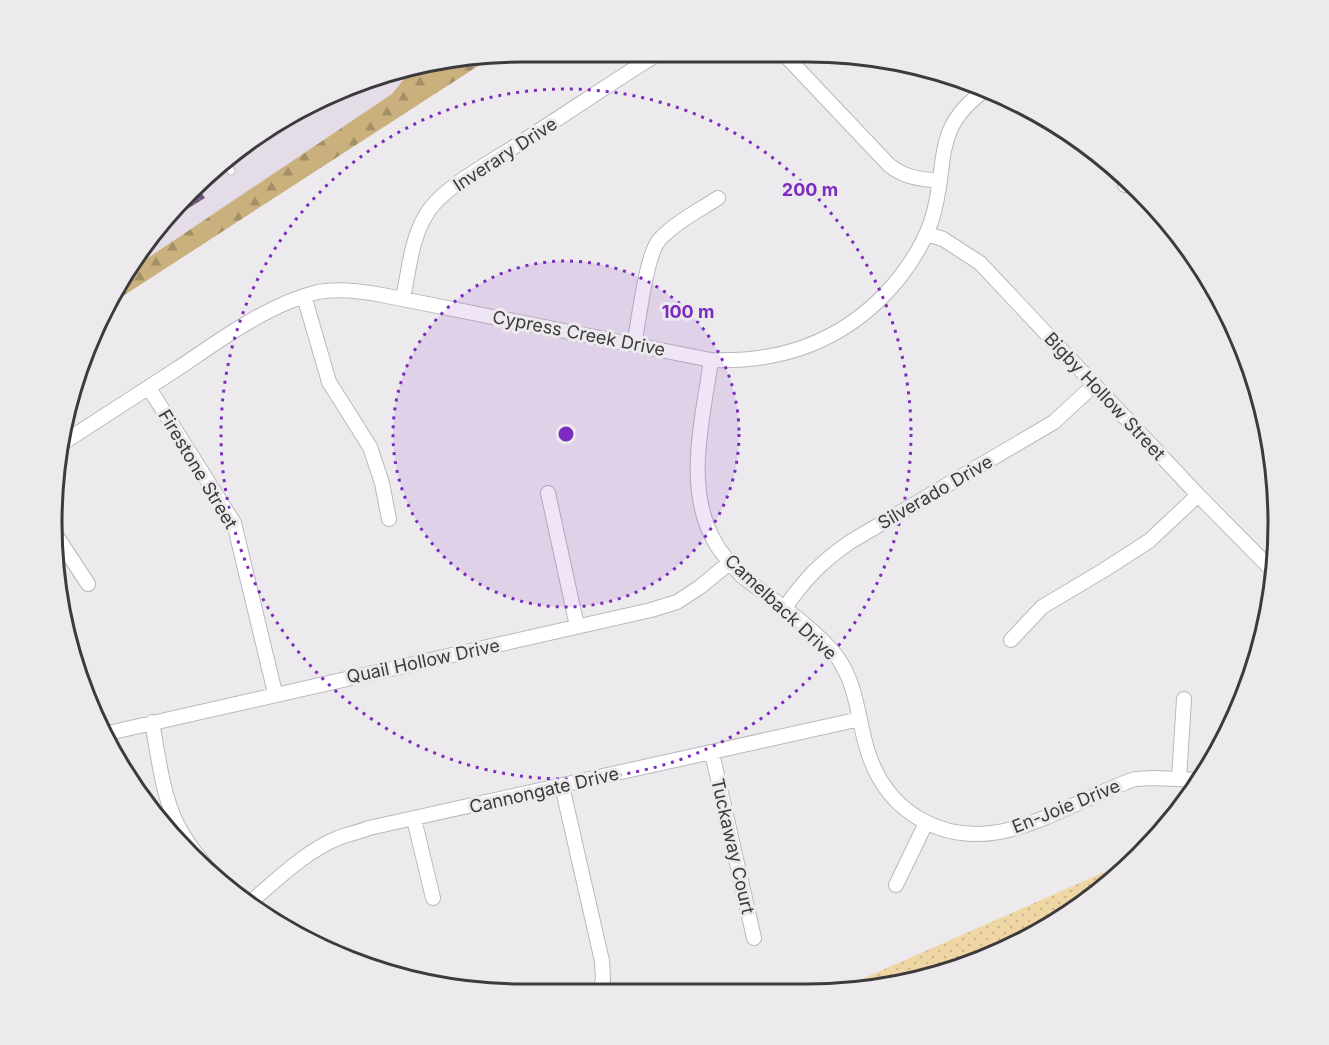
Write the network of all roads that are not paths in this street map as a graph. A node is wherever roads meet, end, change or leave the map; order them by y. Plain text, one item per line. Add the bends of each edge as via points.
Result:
1 (645, 62) edge
2 (791, 62) edge
3 (979, 95) edge
4 (229, 168) edge
5 (231, 171) dead end
6 (940, 181) junction
7 (717, 198) dead end
8 (927, 234) junction
9 (304, 297) junction
10 (403, 298) junction
11 (634, 344) junction
12 (711, 360) junction
13 (1094, 385) junction
14 (149, 388) junction
15 (69, 439) edge
16 (548, 492) dead end
17 (1198, 495) junction
18 (389, 519) dead end
19 (62, 545) edge
20 (729, 562) junction
21 (1266, 564) edge
22 (87, 584) dead end
23 (784, 609) junction
24 (577, 626) junction
25 (1011, 640) dead end
26 (275, 693) junction
27 (1184, 699) dead end
28 (860, 719) junction
29 (152, 722) junction
30 (112, 732) edge
31 (712, 753) junction
32 (1179, 779) junction
33 (1190, 780) edge
34 (562, 786) junction
35 (904, 807) joint
36 (414, 819) junction
37 (926, 824) junction
38 (184, 834) edge
39 (896, 885) dead end
40 (255, 898) edge
41 (433, 898) dead end
42 (753, 938) dead end
43 (602, 984) edge

1 - 10 street, Inverary Drive via 438,200 419,228
2 - 6 street via 889,165 912,178
3 - 6 street, Cypress Creek Drive via 955,119 943,152
4 - 5 lane
6 - 8 street, Cypress Creek Drive
7 - 11 street via 657,241
8 - 12 street, Cypress Creek Drive via 912,261 873,307 829,337 765,357
8 - 13 street, Bigby Hollow Street via 943,239 980,263
9 - 10 street, Cypress Creek Drive via 337,290
9 - 14 street, Cypress Creek Drive via 263,315
9 - 18 street via 329,382 370,447
10 - 11 street, Cypress Creek Drive
11 - 12 street, Cypress Creek Drive
12 - 20 street, Camelback Drive via 697,457 698,482 706,522
13 - 17 street, Bigby Hollow Street
13 - 23 street, Silverado Drive via 1054,422 824,560
14 - 15 street, Cypress Creek Drive
14 - 26 street, Firestone Street via 234,524
16 - 24 street
17 - 21 street, Bigby Hollow Street
17 - 25 street via 1149,541 1042,607
19 - 22 street
20 - 23 street, Camelback Drive
20 - 24 street, Quail Hollow Drive via 677,602
23 - 28 street, Camelback Drive via 834,652 850,679
24 - 26 street, Quail Hollow Drive
26 - 29 street, Quail Hollow Drive
27 - 32 street
28 - 31 street, Cannongate Drive
28 - 35 street, Camelback Drive via 879,777
29 - 30 street, Quail Hollow Drive
29 - 38 street via 168,799
31 - 34 street, Cannongate Drive
31 - 42 street, Tuckaway Court
32 - 33 street, En-Joie Drive
32 - 37 street, En-Joie Drive via 1135,779 999,832 947,832
34 - 36 street, Cannongate Drive
34 - 43 street via 602,961
35 - 37 street, En-Joie Drive
36 - 40 street, Cannongate Drive via 338,838 316,849
36 - 41 street
37 - 39 street

